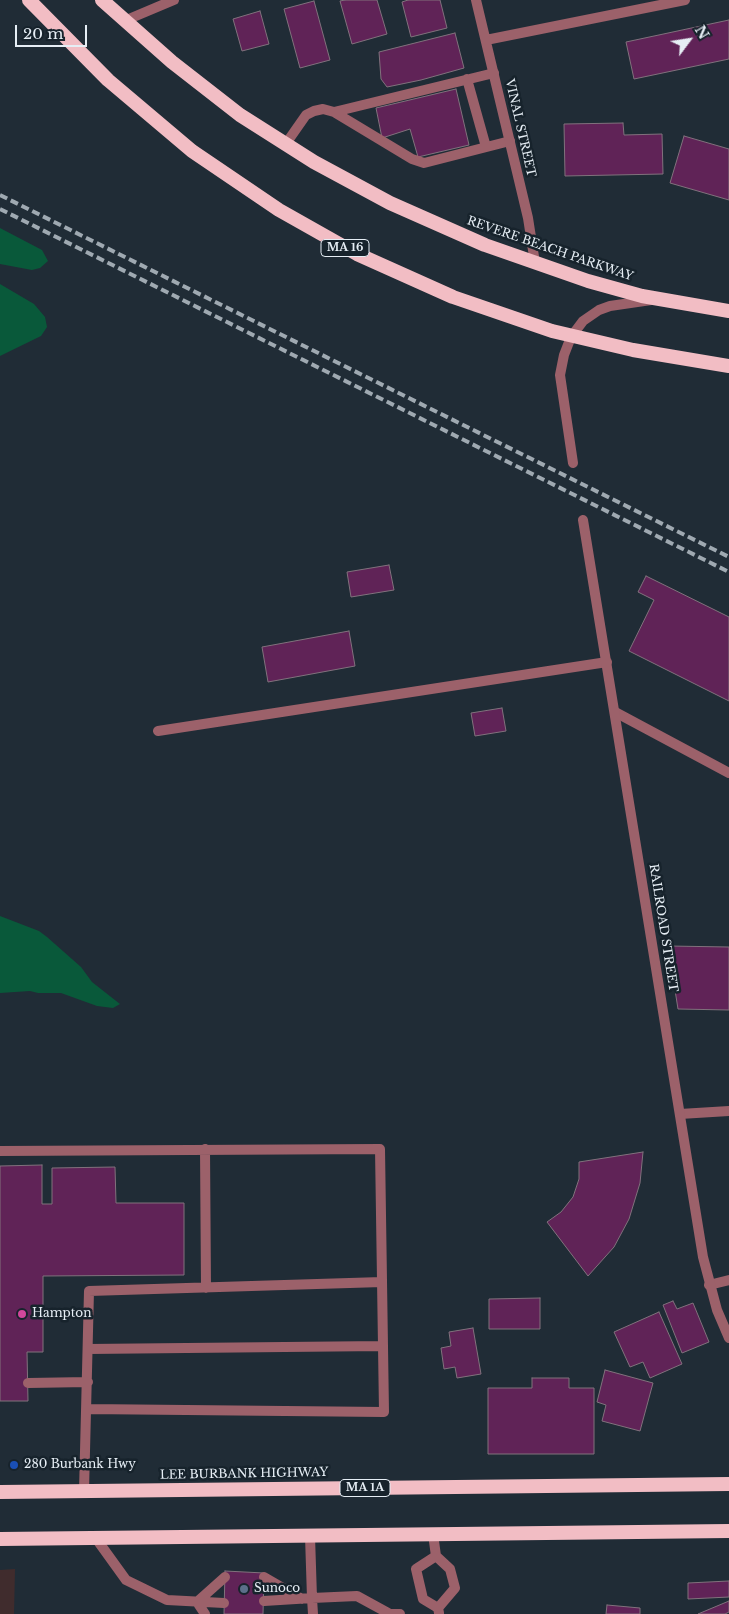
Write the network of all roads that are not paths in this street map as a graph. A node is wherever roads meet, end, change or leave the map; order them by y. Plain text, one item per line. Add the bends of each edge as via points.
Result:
1 (29, 0) edge
2 (102, 0) edge
3 (174, 0) edge
4 (476, 0) edge
5 (685, 0) edge
6 (124, 21) junction
7 (486, 40) junction
8 (494, 73) junction
9 (467, 79) junction
10 (334, 112) junction
11 (510, 141) junction
12 (285, 144) junction
13 (486, 147) junction
14 (535, 263) junction
15 (658, 300) junction
16 (729, 311) edge
17 (571, 337) junction
18 (729, 366) edge
19 (574, 463) dead end
20 (583, 520) dead end
21 (607, 662) junction
22 (615, 712) junction
23 (158, 732) dead end
24 (729, 773) edge
25 (729, 1111) edge
26 (680, 1114) junction
27 (205, 1149) junction
28 (0, 1151) edge
29 (729, 1280) edge
30 (382, 1282) junction
31 (710, 1284) junction
32 (206, 1288) junction
33 (729, 1338) edge
34 (383, 1346) junction
35 (88, 1349) junction
36 (88, 1382) junction
37 (28, 1383) dead end
38 (87, 1409) junction
39 (729, 1484) edge
40 (84, 1491) junction
41 (0, 1492) edge
42 (729, 1531) edge
43 (679, 1532) junction
44 (432, 1534) junction
45 (310, 1536) junction
46 (95, 1537) junction
47 (0, 1538) edge
48 (729, 1538) edge
49 (436, 1556) junction
50 (225, 1577) dead end
51 (264, 1577) dead end
52 (307, 1598) junction
53 (264, 1601) dead end
54 (196, 1602) junction
55 (224, 1603) dead end
56 (439, 1611) edge
57 (205, 1614) edge
58 (313, 1614) edge
59 (388, 1614) edge
60 (400, 1614) edge

1 - 17 highway, MA 16 via 124,95 192,151 273,206 337,244 395,272 471,304
2 - 6 highway, REVERE BEACH PARKWAY
3 - 6 street
4 - 7 street, VINAL STREET
5 - 7 street
6 - 12 highway, REVERE BEACH PARKWAY via 206,89
7 - 8 street, VINAL STREET
8 - 9 street
8 - 11 street, VINAL STREET
9 - 10 street
9 - 13 street
10 - 12 street via 323,109 309,113
10 - 13 street via 424,163
11 - 13 street
11 - 14 street, VINAL STREET
12 - 14 highway, REVERE BEACH PARKWAY via 409,212 471,240
14 - 15 highway, REVERE BEACH PARKWAY
15 - 16 highway, REVERE BEACH PARKWAY
15 - 17 street via 599,310 583,321
17 - 18 highway, MA 16
17 - 19 street via 560,375
20 - 21 street, RAILROAD STREET
21 - 22 street, RAILROAD STREET
21 - 23 street
22 - 24 street
22 - 26 street, RAILROAD STREET
25 - 26 street
26 - 31 street, RAILROAD STREET
27 - 28 street
27 - 30 street via 380,1149
27 - 32 street
29 - 31 street
30 - 32 street
30 - 34 street
31 - 33 street, RAILROAD STREET via 716,1310
32 - 35 street via 90,1291
34 - 35 street
34 - 38 street via 384,1412
35 - 36 street
36 - 37 street
36 - 38 street
38 - 40 street
39 - 40 highway, LEE BURBANK HIGHWAY / MA 1A
40 - 41 highway, LEE BURBANK HIGHWAY / MA 1A
42 - 43 highway
43 - 44 highway
43 - 48 highway
44 - 45 highway
44 - 49 street
45 - 46 highway
45 - 52 street
46 - 47 highway
46 - 54 street via 126,1580 167,1600
49 - 56 street via 450,1569 455,1588
49 - 56 street via 416,1569 423,1599
50 - 54 street
51 - 52 street
52 - 53 street
52 - 58 street
52 - 59 street via 357,1596
54 - 55 street
54 - 57 street
59 - 60 street

